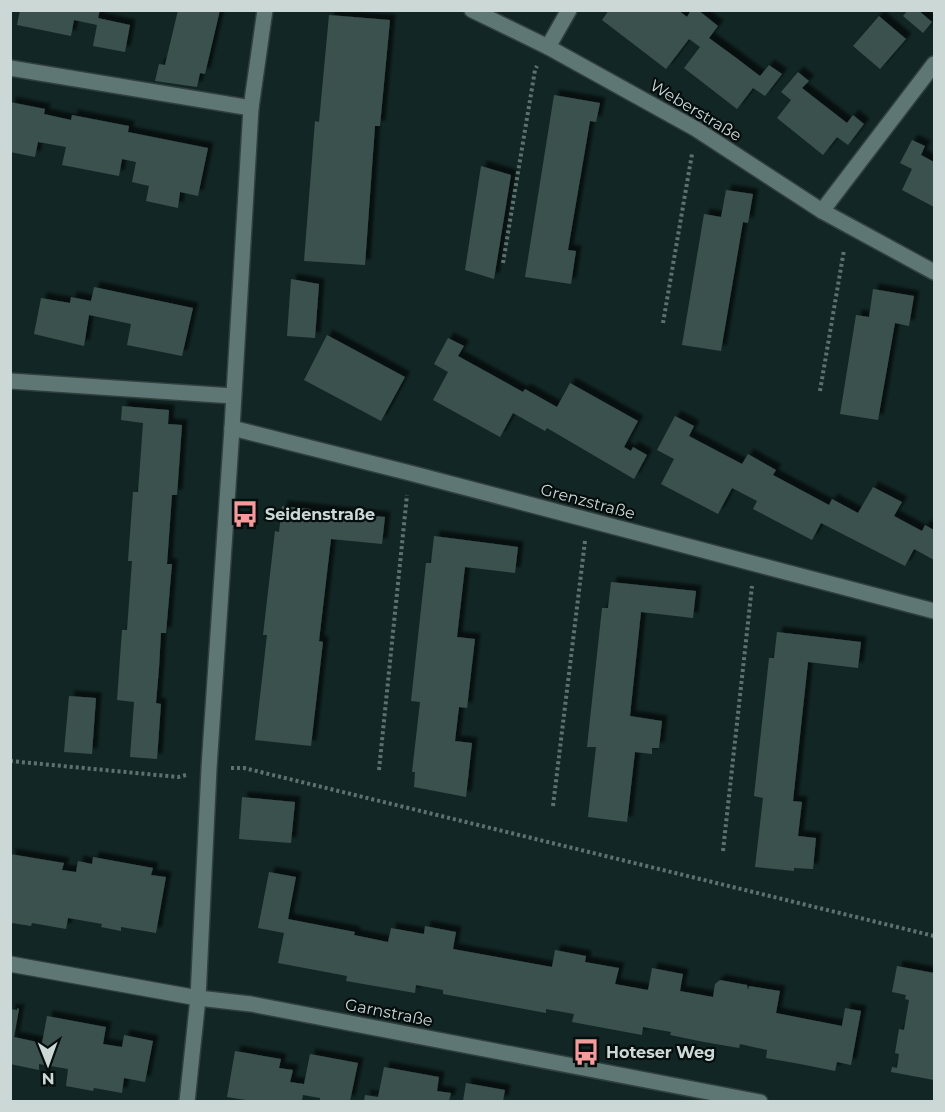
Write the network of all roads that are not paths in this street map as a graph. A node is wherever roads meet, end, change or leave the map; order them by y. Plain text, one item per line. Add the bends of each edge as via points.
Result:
1 (265, 10) edge
2 (472, 10) edge
3 (569, 10) edge
4 (548, 46) junction
5 (934, 63) edge
6 (10, 68) edge
7 (251, 108) junction
8 (822, 210) junction
9 (934, 272) edge
10 (10, 381) edge
11 (233, 396) junction
12 (232, 428) junction
13 (934, 611) edge
14 (10, 964) edge
15 (198, 998) junction
16 (188, 1101) edge
17 (760, 1101) edge

1 - 7 street
2 - 4 street, Weberstraße
3 - 4 street
4 - 8 street, Weberstraße via 696,129
5 - 8 street
6 - 7 street
7 - 11 street
8 - 9 street, Weberstraße
10 - 11 street
11 - 12 street
12 - 13 street, Grenzstraße
12 - 15 street
14 - 15 street, Garnstraße
15 - 16 street
15 - 17 street, Garnstraße via 251,1004

